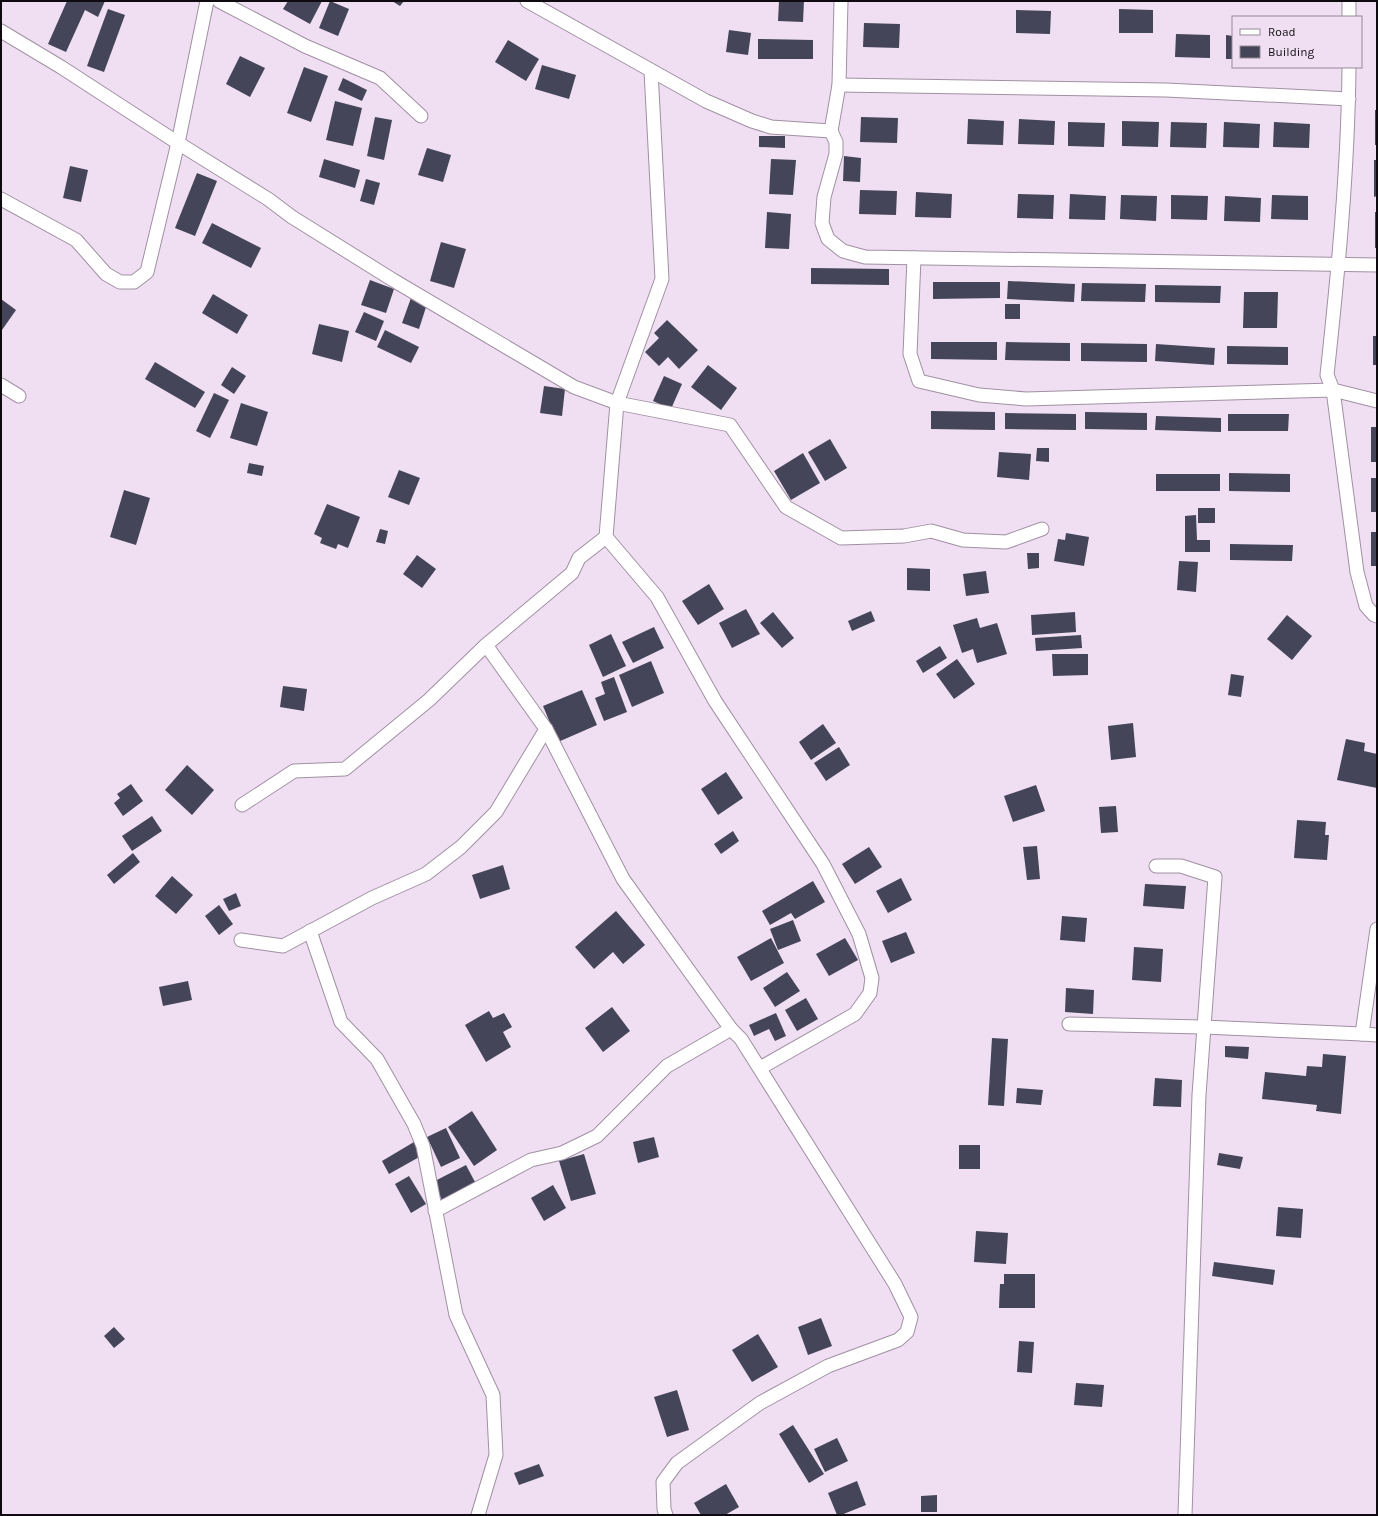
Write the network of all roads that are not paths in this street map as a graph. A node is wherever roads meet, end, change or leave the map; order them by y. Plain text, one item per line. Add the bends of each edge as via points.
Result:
1 (207, 1) edge
2 (219, 1) edge
3 (527, 1) edge
4 (841, 1) edge
5 (1349, 1) edge
6 (1349, 16) edge
7 (1, 31) edge
8 (1349, 68) edge
9 (651, 71) junction
10 (839, 85) junction
11 (1349, 99) junction
12 (421, 116) dead end
13 (831, 131) junction
14 (178, 143) junction
15 (1, 199) edge
16 (914, 258) junction
17 (1339, 265) junction
18 (1377, 265) edge
19 (1, 385) edge
20 (1333, 390) junction
21 (19, 396) dead end
22 (1377, 401) edge
23 (617, 403) junction
24 (1042, 529) dead end
25 (606, 537) junction
26 (1377, 616) edge
27 (486, 645) junction
28 (546, 729) junction
29 (242, 805) dead end
30 (1156, 866) dead end
31 (1377, 929) edge
32 (310, 931) junction
33 (241, 940) dead end
34 (1069, 1024) dead end
35 (1203, 1027) junction
36 (731, 1029) junction
37 (1362, 1034) junction
38 (1377, 1035) edge
39 (760, 1068) junction
40 (435, 1211) junction
41 (478, 1515) edge
42 (666, 1515) edge
43 (1185, 1515) edge

1 - 14 street
2 - 12 street via 305,46 380,78
3 - 9 street
4 - 10 street
5 - 6 street
7 - 14 street via 62,67
8 - 11 street
9 - 13 street via 706,101 771,127
9 - 23 street via 662,279
10 - 11 street via 1166,90
10 - 13 street
11 - 17 street
13 - 16 street via 836,142 836,154 824,197 822,223 828,240 843,250 865,257
14 - 15 street via 147,272 134,282 120,282 106,274 76,240
14 - 23 street via 268,199 292,217 474,329 574,387
16 - 17 street
16 - 20 street via 910,354 919,381 979,395 1026,400
17 - 18 street
17 - 20 street via 1327,375
19 - 21 street
20 - 22 street
20 - 26 street via 1356,572 1366,606
23 - 24 street via 730,425 786,508 841,538 904,536 931,530 963,540 1006,542
23 - 25 street
25 - 27 street via 579,558 572,573
25 - 39 street via 657,597 715,701 823,864 859,934 872,978 870,993 855,1014
27 - 28 street
27 - 29 street via 429,700 345,769 294,771
28 - 32 street via 496,812 461,848 426,874 372,898
28 - 36 street via 623,879
30 - 35 street via 1181,866 1214,877
31 - 37 street
32 - 33 street via 283,946
32 - 40 street via 341,1022 378,1059 414,1124 423,1146
34 - 35 street
35 - 37 street
35 - 43 street
36 - 39 street via 742,1039
36 - 40 street via 667,1066 597,1136 562,1152 531,1160
37 - 38 street
39 - 42 street via 895,1284 911,1317 907,1332 898,1340 828,1366 760,1403 677,1463 663,1482
40 - 41 street via 456,1315 492,1395 496,1455

